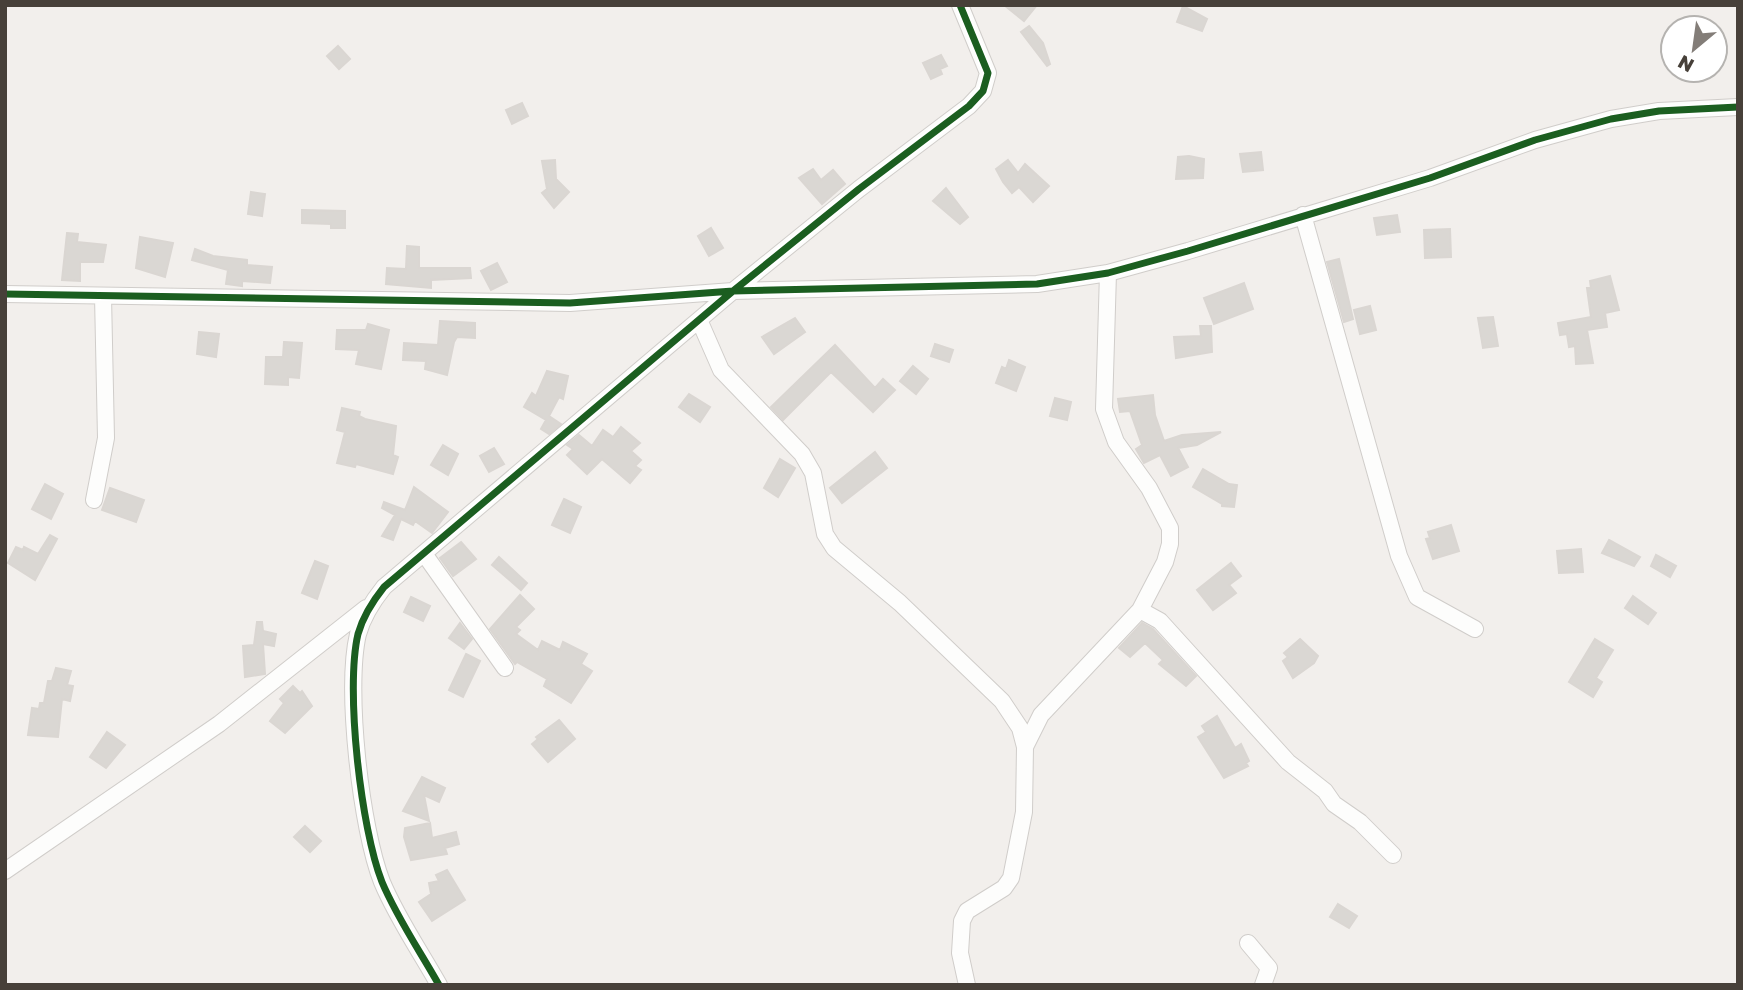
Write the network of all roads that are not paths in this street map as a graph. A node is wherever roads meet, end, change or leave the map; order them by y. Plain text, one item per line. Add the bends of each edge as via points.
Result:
1 (960, 5) edge
2 (1738, 107) edge
3 (1303, 215) junction
4 (1108, 273) junction
5 (733, 291) junction
6 (5, 294) edge
7 (103, 296) junction
8 (700, 322) junction
9 (94, 500) dead end
10 (425, 555) junction
11 (370, 604) junction
12 (1140, 610) junction
13 (1475, 629) dead end
14 (505, 668) dead end
15 (1025, 747) junction
16 (1393, 855) dead end
17 (5, 871) edge
18 (1248, 943) dead end
19 (439, 985) edge
20 (967, 985) edge
21 (1263, 985) edge

1 - 5 street via 988,73 976,99
2 - 3 street via 1611,118
3 - 4 street
3 - 13 street via 1399,556 1417,597
4 - 5 street via 1037,284
4 - 12 street via 1104,409 1116,442 1170,528 1165,562
5 - 7 street via 570,303
5 - 8 street
6 - 7 street
7 - 9 street via 106,438
8 - 10 street
8 - 15 street via 721,370 802,454 813,474 825,534 834,548 900,603 1002,701 1020,727
10 - 11 street
10 - 14 street
11 - 17 street via 219,724
11 - 19 street via 358,633 354,660 357,754 372,840 390,898
12 - 15 street via 1041,715
12 - 16 street via 1160,621 1288,762
15 - 20 street via 1024,812 1011,878 1004,888 967,911 962,922 960,953
18 - 21 street via 1269,968

